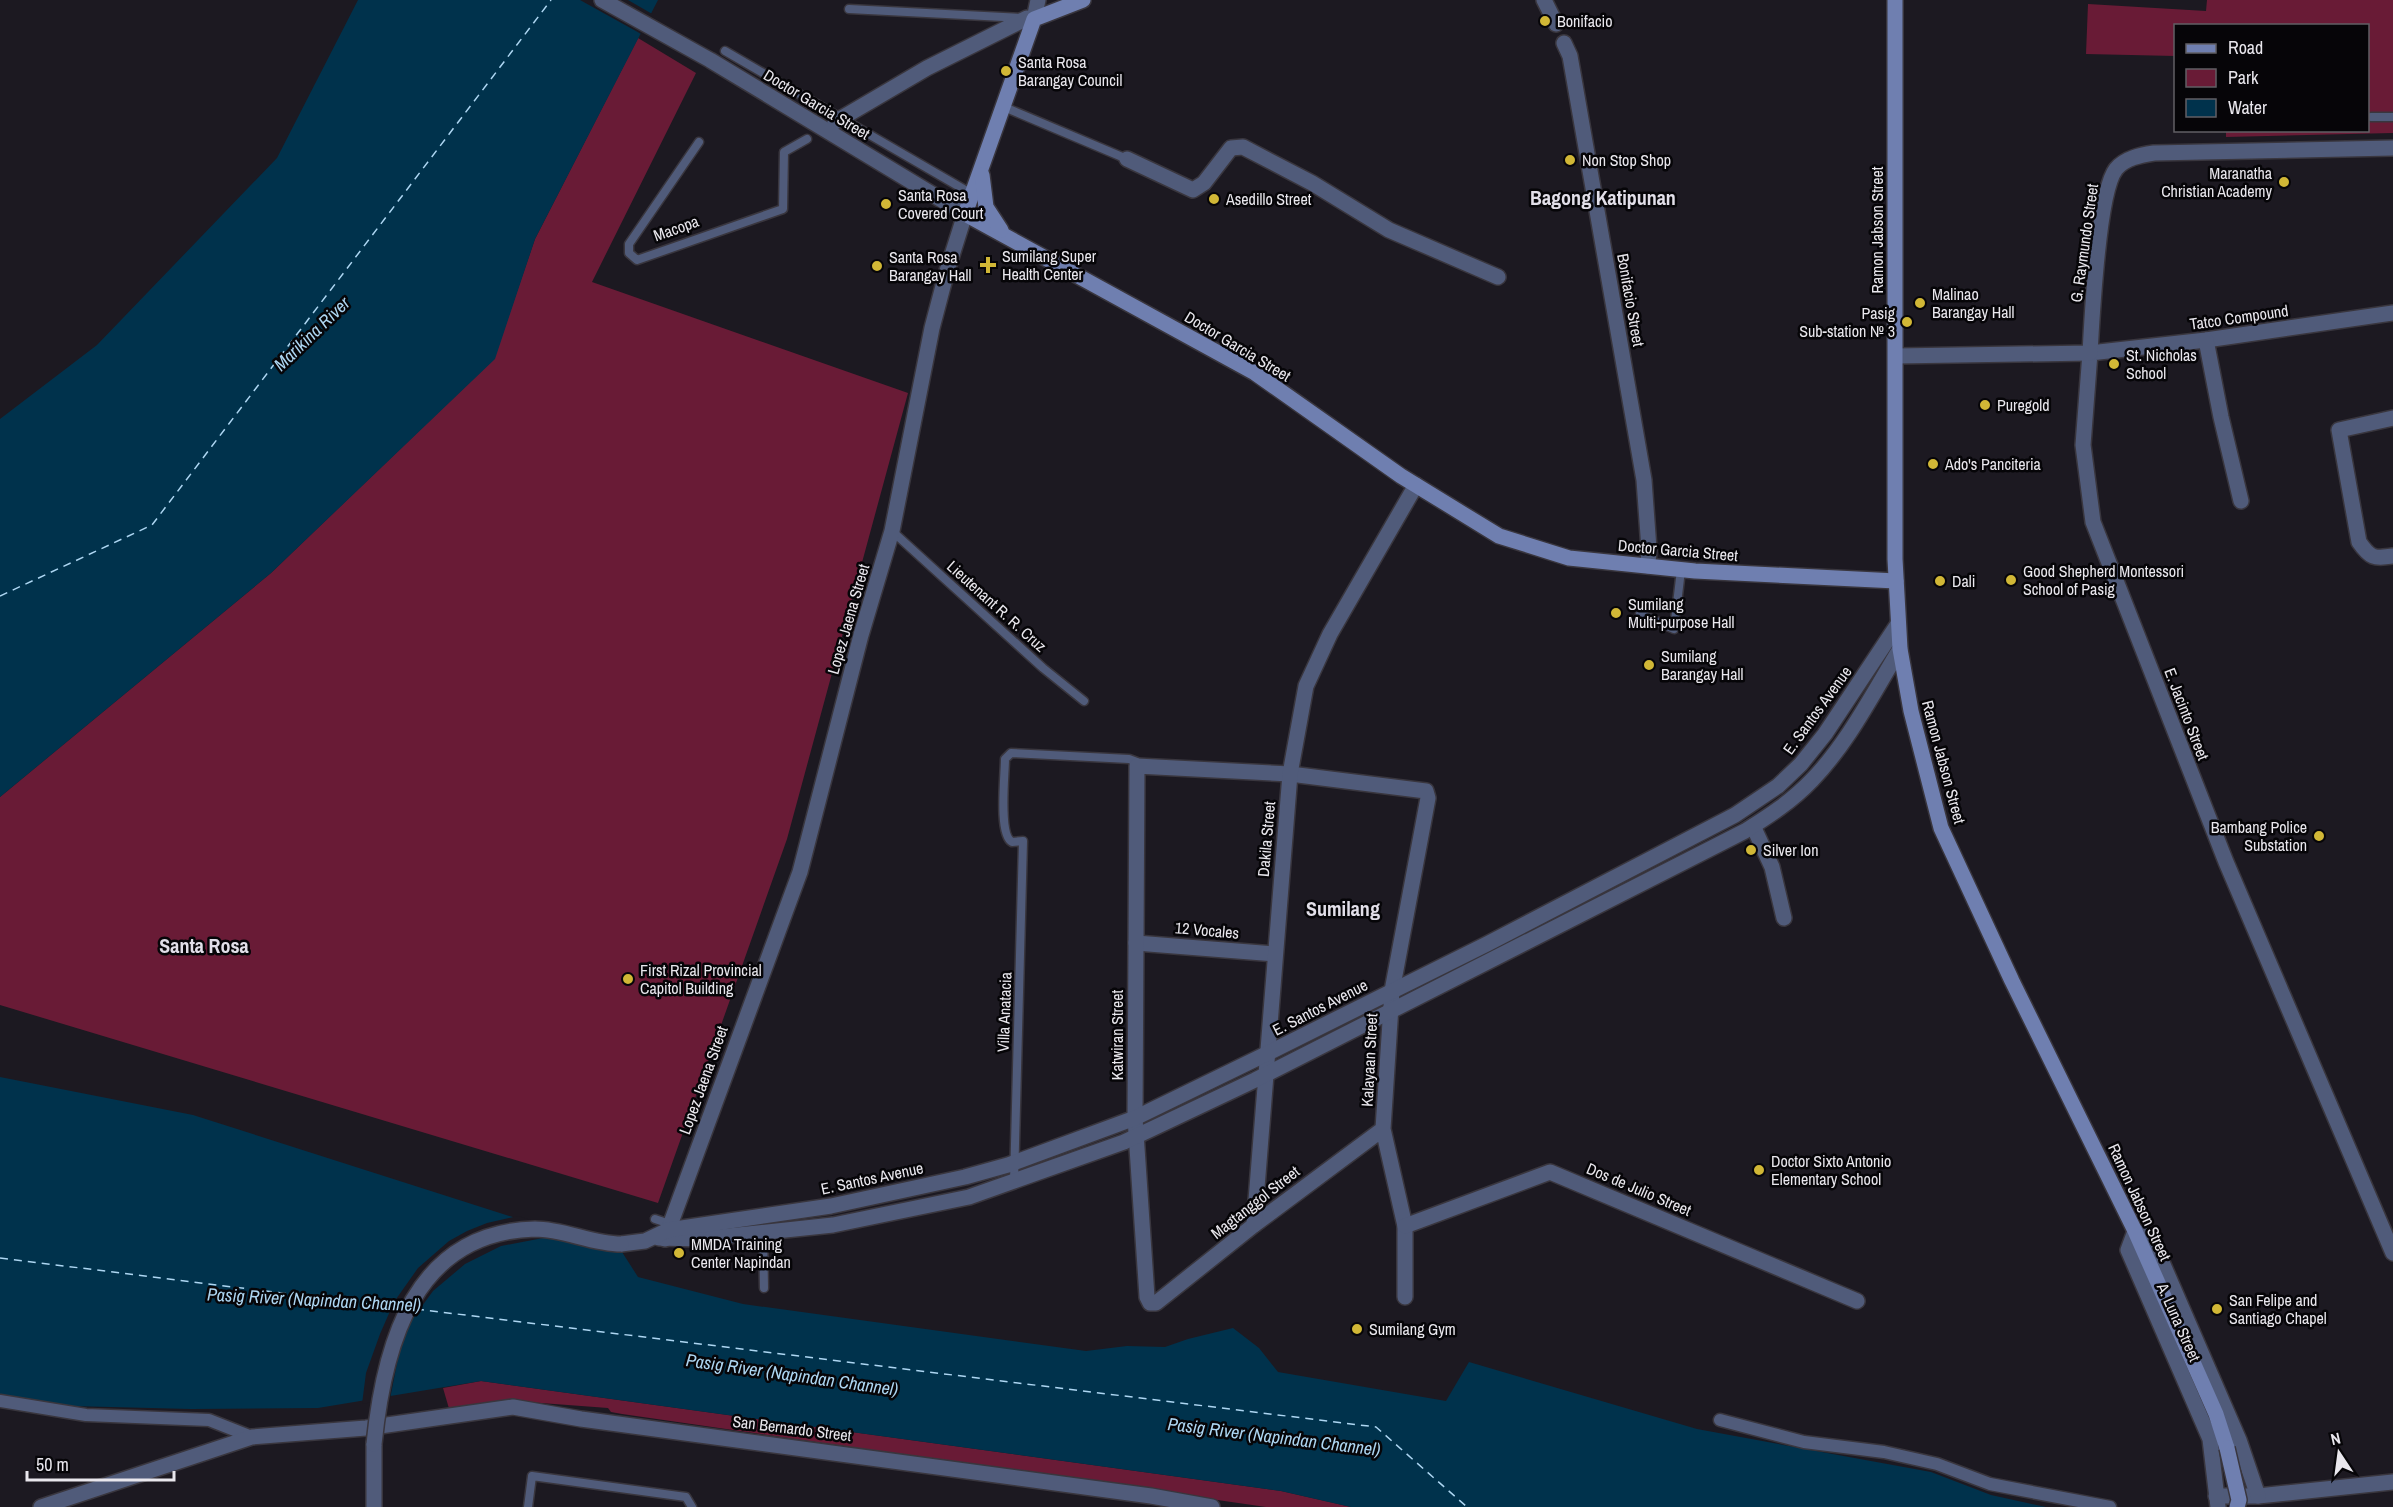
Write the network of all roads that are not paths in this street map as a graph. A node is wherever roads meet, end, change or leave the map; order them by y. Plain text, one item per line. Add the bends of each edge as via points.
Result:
1 (602, 0) edge
2 (1038, 0) edge
3 (1083, 0) edge
4 (1544, 0) edge
5 (1895, 0) edge
6 (849, 9) dead end
7 (1030, 18) junction
8 (1556, 24) dead end
9 (1564, 43) dead end
10 (725, 51) dead end
11 (1004, 107) junction
12 (2371, 117) dead end
13 (2393, 117) edge
14 (838, 120) junction
15 (807, 139) dead end
16 (699, 142) dead end
17 (2393, 148) edge
18 (1127, 159) joint
19 (981, 167) junction
20 (972, 194) junction
21 (965, 214) junction
22 (1004, 235) junction
23 (1498, 277) dead end
24 (2393, 313) edge
25 (2206, 340) junction
26 (2090, 353) junction
27 (1896, 356) junction
28 (2393, 418) edge
29 (1416, 486) junction
30 (2241, 501) dead end
31 (892, 531) junction
32 (2393, 556) edge
33 (1648, 566) junction
34 (1681, 570) junction
35 (1896, 581) junction
36 (1640, 614) dead end
37 (1898, 624) junction
38 (1900, 648) junction
39 (1084, 701) dead end
40 (1137, 766) junction
41 (1290, 774) junction
42 (1753, 826) junction
43 (1784, 918) dead end
44 (1136, 944) junction
45 (1275, 954) junction
46 (1392, 991) junction
47 (1389, 1013) junction
48 (1267, 1054) junction
49 (1266, 1074) junction
50 (1135, 1118) junction
51 (1383, 1128) junction
52 (1136, 1137) junction
53 (1015, 1162) junction
54 (1014, 1183) junction
55 (1254, 1225) junction
56 (1405, 1226) junction
57 (663, 1230) junction
58 (2135, 1231) junction
59 (763, 1233) junction
60 (2393, 1253) edge
61 (764, 1288) dead end
62 (1405, 1298) dead end
63 (1857, 1301) dead end
64 (1150, 1303) joint
65 (0, 1401) edge
66 (1720, 1420) dead end
67 (252, 1437) junction
68 (2393, 1482) edge
69 (2258, 1496) junction
70 (2217, 1502) edge
71 (41, 1507) edge
72 (374, 1507) edge
73 (528, 1507) edge
74 (692, 1507) edge
75 (1212, 1507) edge
76 (2110, 1507) edge
77 (2237, 1507) edge

1 - 21 street, Doctor Garcia Street via 710,60
2 - 7 street, Lopez Jaena Street
3 - 7 main road
4 - 8 street
5 - 27 main road, Ramon Jabson Street
6 - 7 lane
7 - 11 main road, Lopez Jaena Street
7 - 14 street via 927,68
9 - 33 street, Bonifacio Street via 1570,56 1644,480
10 - 14 lane
11 - 18 lane
11 - 19 main road, Lopez Jaena Street
12 - 13 lane
14 - 20 lane
15 - 16 lane, Macopa via 784,152 783,209 637,260 628,253 628,244
17 - 26 street, G. Raymundo Street via 2154,153 2132,158 2117,169 2109,190 2099,243
18 - 23 street via 1193,190 1204,183 1231,148 1243,147 1389,230
19 - 20 main road, Lopez Jaena Street
19 - 22 main road via 986,207
20 - 21 main road, Lopez Jaena Street
21 - 22 main road, Doctor Garcia Street
21 - 31 street, Lopez Jaena Street via 932,328
22 - 29 main road, Doctor Garcia Street via 1255,373
24 - 25 street, Tatco Compound
25 - 26 street, Tatco Compound
25 - 30 street
26 - 27 street
26 - 60 street, E. Jacinto Street via 2083,445 2093,522 2224,858
27 - 35 main road, Ramon Jabson Street
28 - 32 street via 2339,430 2359,542 2368,555
29 - 33 main road, Doctor Garcia Street via 1499,536 1569,558
29 - 41 street, Dakila Street via 1330,634 1305,686
31 - 39 lane, Lieutenant R. R. Cruz
31 - 57 street, Lopez Jaena Street via 800,872
33 - 34 main road, Doctor Garcia Street
34 - 35 main road, Doctor Garcia Street
34 - 36 lane via 1674,629
35 - 37 main road, Ramon Jabson Street
37 - 38 main road, Ramon Jabson Street
37 - 46 street, E. Santos Avenue via 1825,734 1778,786 1735,815
38 - 42 street, E. Santos Avenue via 1837,750 1812,780
38 - 58 main road, Ramon Jabson Street via 1911,711 1941,828
40 - 41 street, Kalayaan Street
40 - 44 street, Katwiran Street
40 - 53 lane, Villa Anatacia via 1137,762 1129,759 1007,755 1006,836 1012,842 1023,841
41 - 45 street, Dakila Street
41 - 46 street, Kalayaan Street via 1426,791 1428,798
42 - 43 street via 1772,867
42 - 47 street, E. Santos Avenue
44 - 45 street, 12 Vocales
44 - 50 street, Katwiran Street
45 - 48 street, Dakila Street
46 - 47 street, Kalayaan Street
46 - 48 street, E. Santos Avenue
47 - 49 street, E. Santos Avenue
47 - 51 street, Kalayaan Street
48 - 49 street, Dakila Street
48 - 50 street, E. Santos Avenue
49 - 52 street, E. Santos Avenue
49 - 55 street, Dakila Street
50 - 52 street, Katwiran Street
50 - 53 street, E. Santos Avenue
51 - 55 street, Magtanggol Street
51 - 56 street, Kalayaan Street
52 - 54 street, E. Santos Avenue
52 - 64 street, Katwiran Street
53 - 54 lane, Villa Anatacia
53 - 57 street, E. Santos Avenue via 831,1206
54 - 59 street, E. Santos Avenue via 969,1197 833,1225
55 - 64 street, Magtanggol Street via 1156,1304
56 - 62 street, Kalayaan Street
56 - 63 street, Dos de Julio Street via 1550,1172
57 - 59 street, E. Santos Avenue
57 - 72 street, E. Santos Avenue, bridge via 634,1244 537,1229 510,1231 455,1252 434,1271 413,1297 398,1326 378,1401
58 - 69 street, A. Luna Street via 2152,1239 2239,1440
58 - 70 street, A. Luna Street via 2128,1250 2210,1439
58 - 77 main road, Ramon Jabson Street, bridge via 2216,1414 2239,1500
59 - 61 lane
65 - 67 street via 86,1414 209,1420
66 - 76 street via 1804,1442 1884,1452 1937,1464 1990,1484
67 - 71 street, San Bernardo Street
67 - 75 street, San Bernardo Street via 366,1428 513,1407
68 - 69 street
69 - 70 street
73 - 74 lane via 532,1476 686,1497

